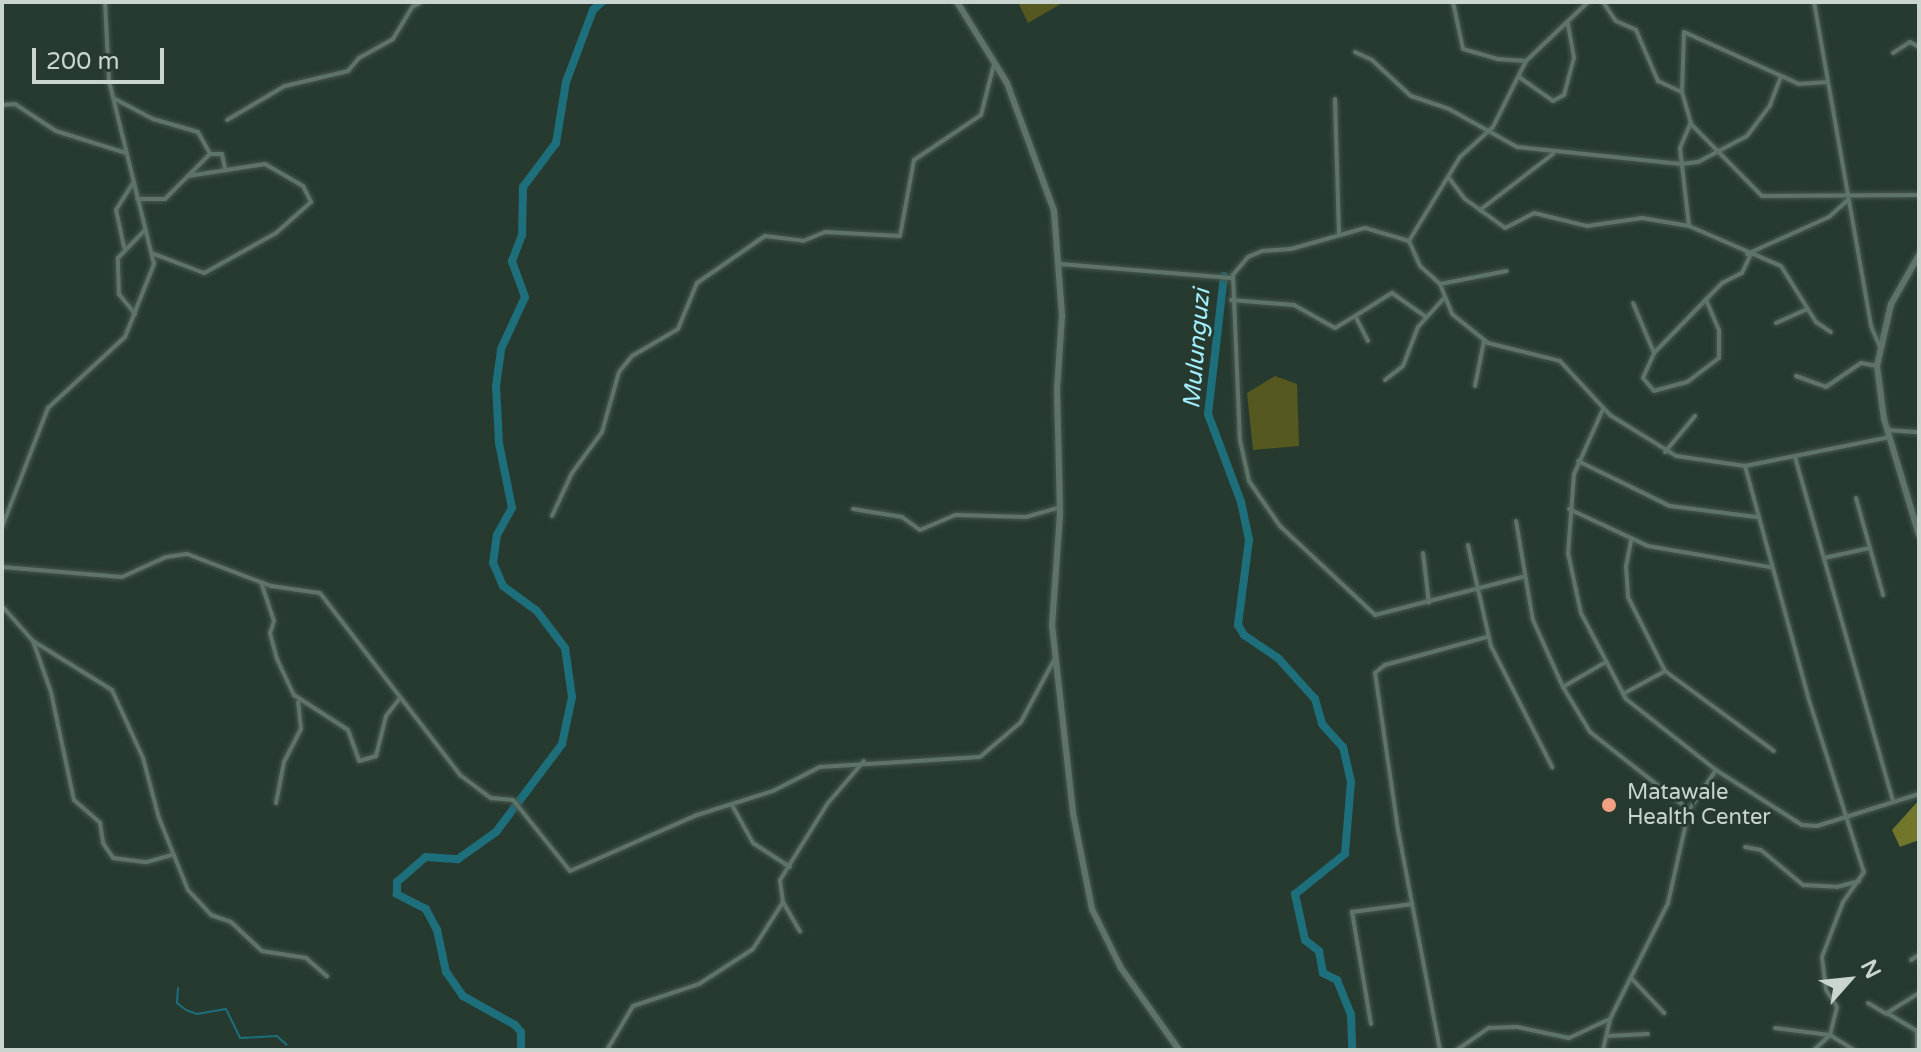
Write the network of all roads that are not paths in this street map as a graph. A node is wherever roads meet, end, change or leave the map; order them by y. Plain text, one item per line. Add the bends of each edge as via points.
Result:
1 (105, 2) edge
2 (421, 2) edge
3 (957, 2) edge
4 (1453, 2) edge
5 (1588, 2) edge
6 (1603, 2) edge
7 (1814, 2) edge
8 (1568, 23) junction
9 (1919, 47) edge
10 (1355, 52) dead end
11 (1893, 53) dead end
12 (994, 58) junction
13 (1526, 61) junction
14 (1781, 76) junction
15 (1519, 77) junction
16 (1827, 82) junction
17 (1682, 92) junction
18 (113, 98) junction
19 (1335, 99) dead end
20 (2, 105) edge
21 (227, 120) dead end
22 (1691, 122) junction
23 (1490, 131) junction
24 (1720, 152) junction
25 (126, 153) junction
26 (1553, 153) junction
27 (210, 154) junction
28 (1681, 164) junction
29 (225, 169) junction
30 (188, 176) junction
31 (1449, 178) junction
32 (133, 184) junction
33 (1919, 195) edge
34 (137, 199) junction
35 (1848, 199) junction
36 (1480, 210) junction
37 (1689, 226) junction
38 (146, 229) junction
39 (1339, 234) junction
40 (1409, 241) junction
41 (124, 247) junction
42 (154, 254) junction
43 (1748, 255) junction
44 (1919, 255) edge
45 (1060, 264) junction
46 (1507, 271) dead end
47 (1231, 278) junction
48 (1440, 284) junction
49 (1444, 298) junction
50 (1231, 300) junction
51 (1707, 302) junction
52 (1633, 303) dead end
53 (1807, 309) junction
54 (135, 314) junction
55 (1355, 316) junction
56 (1426, 317) junction
57 (1776, 323) dead end
58 (1831, 332) dead end
59 (1368, 341) dead end
60 (1484, 341) junction
61 (1879, 345) junction
62 (1654, 353) junction
63 (1877, 366) junction
64 (1796, 376) dead end
65 (1385, 380) dead end
66 (1475, 386) dead end
67 (1603, 409) junction
68 (1695, 416) dead end
69 (1919, 432) edge
70 (1889, 434) junction
71 (1665, 452) junction
72 (1794, 457) junction
73 (1578, 461) junction
74 (1745, 466) junction
75 (1856, 498) dead end
76 (1060, 507) junction
77 (853, 509) dead end
78 (1569, 509) junction
79 (552, 516) dead end
80 (1757, 518) junction
81 (1516, 521) dead end
82 (2, 527) edge
83 (1919, 535) edge
84 (1631, 541) junction
85 (1468, 545) dead end
86 (1870, 548) junction
87 (1423, 553) dead end
88 (1824, 558) junction
89 (2, 567) edge
90 (1770, 567) junction
91 (1522, 577) junction
92 (261, 582) junction
93 (1476, 590) junction
94 (1883, 595) dead end
95 (1429, 603) junction
96 (2, 606) edge
97 (1487, 637) junction
98 (33, 641) junction
99 (1054, 660) junction
100 (1604, 663) junction
101 (1665, 671) junction
102 (1563, 687) junction
103 (1623, 694) junction
104 (400, 698) junction
105 (298, 702) junction
106 (1774, 751) dead end
107 (864, 761) junction
108 (1552, 767) dead end
109 (1716, 770) junction
110 (1919, 794) edge
111 (1893, 801) junction
112 (276, 803) dead end
113 (732, 805) junction
114 (1689, 810) junction
115 (1845, 817) junction
116 (1745, 847) dead end
117 (172, 855) junction
118 (790, 867) junction
119 (1861, 880) junction
120 (783, 902) junction
121 (1412, 904) junction
122 (800, 931) dead end
123 (1919, 955) edge
124 (1911, 960) dead end
125 (327, 976) dead end
126 (1632, 979) junction
127 (1919, 993) edge
128 (1868, 1003) dead end
129 (1664, 1013) dead end
130 (1888, 1015) junction
131 (1610, 1019) junction
132 (1371, 1024) dead end
133 (1775, 1028) dead end
134 (1648, 1034) dead end
135 (1830, 1035) junction
136 (1607, 1036) junction
137 (607, 1050) edge
138 (1179, 1050) edge
139 (1440, 1050) edge
140 (1457, 1050) edge
141 (1603, 1050) edge
142 (1814, 1050) edge
143 (1854, 1050) edge
144 (1917, 1050) edge

1 - 18 street
2 - 21 street via 412,7 393,39 359,58 348,71 285,86
3 - 12 street
4 - 13 street via 1463,49
5 - 8 street
6 - 17 street via 1616,21 1636,30 1658,81
7 - 16 street
8 - 13 street
8 - 15 street via 1574,58 1564,95 1553,101
9 - 11 street via 1910,42
10 - 23 street via 1372,60 1411,96
12 - 45 street via 1052,199
12 - 79 street via 981,115 914,160 903,234 882,239 824,232 803,241 765,236 697,283 678,329 632,356 619,372 602,432 572,473
13 - 15 street
14 - 16 street via 1799,84
14 - 17 street via 1684,32
14 - 24 street via 1770,105 1747,136
15 - 23 street
16 - 35 street
17 - 22 street
18 - 25 street
18 - 27 street via 153,119 198,132
19 - 39 street
20 - 25 street via 15,104 55,131
22 - 24 street
22 - 28 street via 1680,142
23 - 26 street via 1517,147
23 - 31 street via 1465,151
24 - 28 street
24 - 35 street via 1762,196
25 - 32 street
26 - 28 street
26 - 36 street
27 - 29 street via 223,154
27 - 30 street
28 - 37 street
29 - 30 street
29 - 42 street via 267,165 303,186 311,202 276,233 204,273
30 - 34 street via 165,199
31 - 36 street
31 - 40 street via 1425,208
32 - 34 street
32 - 41 street via 116,207
33 - 35 street
34 - 38 street
35 - 43 street via 1829,217
35 - 61 street
36 - 37 street via 1505,228 1534,213 1587,226 1642,218
37 - 43 street
38 - 41 street
38 - 42 street
39 - 40 street via 1373,228
39 - 47 street via 1248,257
40 - 48 street via 1420,266
41 - 54 street via 118,258 118,291
42 - 54 street
43 - 51 street via 1743,272 1722,283
43 - 53 street via 1781,266
44 - 61 street via 1897,288
45 - 47 street
45 - 76 street
46 - 48 street
47 - 50 street
48 - 49 street
49 - 56 street
49 - 60 street via 1452,314
50 - 55 street via 1294,305 1335,328
50 - 95 street via 1240,440 1250,483 1280,526 1371,613
51 - 62 street
51 - 62 street via 1722,343 1711,366 1687,382 1654,391 1643,378
52 - 62 street
53 - 57 street
53 - 58 street
54 - 82 street via 118,346 48,408
55 - 56 street via 1392,293
55 - 59 street
56 - 65 street via 1403,366
60 - 66 street
60 - 67 street via 1560,361
61 - 63 street
63 - 64 street via 1861,363 1826,387
63 - 70 street
67 - 71 street
67 - 73 street
68 - 71 street
69 - 70 street
70 - 72 street
70 - 83 street
71 - 74 street via 1720,466
72 - 74 street
72 - 88 street
73 - 78 street
73 - 80 street via 1670,506
74 - 80 street
75 - 86 street
76 - 77 street via 1026,517 956,515 920,530 902,517
76 - 99 street via 1051,618
78 - 84 street
78 - 100 street via 1575,597
80 - 90 street
81 - 91 street
84 - 90 street
84 - 101 street via 1628,597
85 - 93 street
86 - 88 street
86 - 94 street
87 - 95 street
88 - 111 street
89 - 92 street via 122,577 166,557 187,554
90 - 115 street
91 - 93 street
91 - 102 street via 1533,620
92 - 104 street via 322,594
92 - 105 street via 274,621 270,633 277,659
93 - 95 street
93 - 97 street
96 - 98 street
97 - 108 street
97 - 121 street via 1385,665 1375,673
98 - 117 street via 112,690 143,758
98 - 117 street via 51,692 74,800 100,823 103,843 113,858 147,862
99 - 107 street via 1021,722 980,757
99 - 138 street via 1073,813 1092,909 1121,968
100 - 102 street
100 - 103 street
101 - 103 street
101 - 106 street
102 - 114 street via 1600,742
103 - 109 street
104 - 105 street via 386,716 376,756 359,761 348,730 324,711
104 - 113 street via 460,775 491,798 513,800 570,871
105 - 112 street via 301,729 284,762
107 - 113 street via 815,769 793,783
107 - 118 street via 828,803
109 - 114 street
109 - 115 street via 1802,825
110 - 111 street
111 - 115 street
113 - 118 street via 753,843
114 - 126 street via 1668,903
115 - 119 street via 1864,872
116 - 119 street via 1767,854 1803,885 1837,887
117 - 125 street via 183,883 211,915 231,922 266,953 306,958
118 - 120 street via 779,882
119 - 135 street via 1843,902 1822,957 1826,990 1837,1007
120 - 122 street
120 - 137 street via 753,949 722,973 626,1011
121 - 132 street via 1352,912
121 - 139 street
123 - 124 street
126 - 129 street
126 - 131 street
127 - 130 street
128 - 130 street
130 - 144 street via 1918,1032
131 - 136 street
131 - 140 street via 1569,1038 1517,1027 1489,1028
133 - 135 street
134 - 136 street
135 - 142 street
135 - 143 street
136 - 141 street

